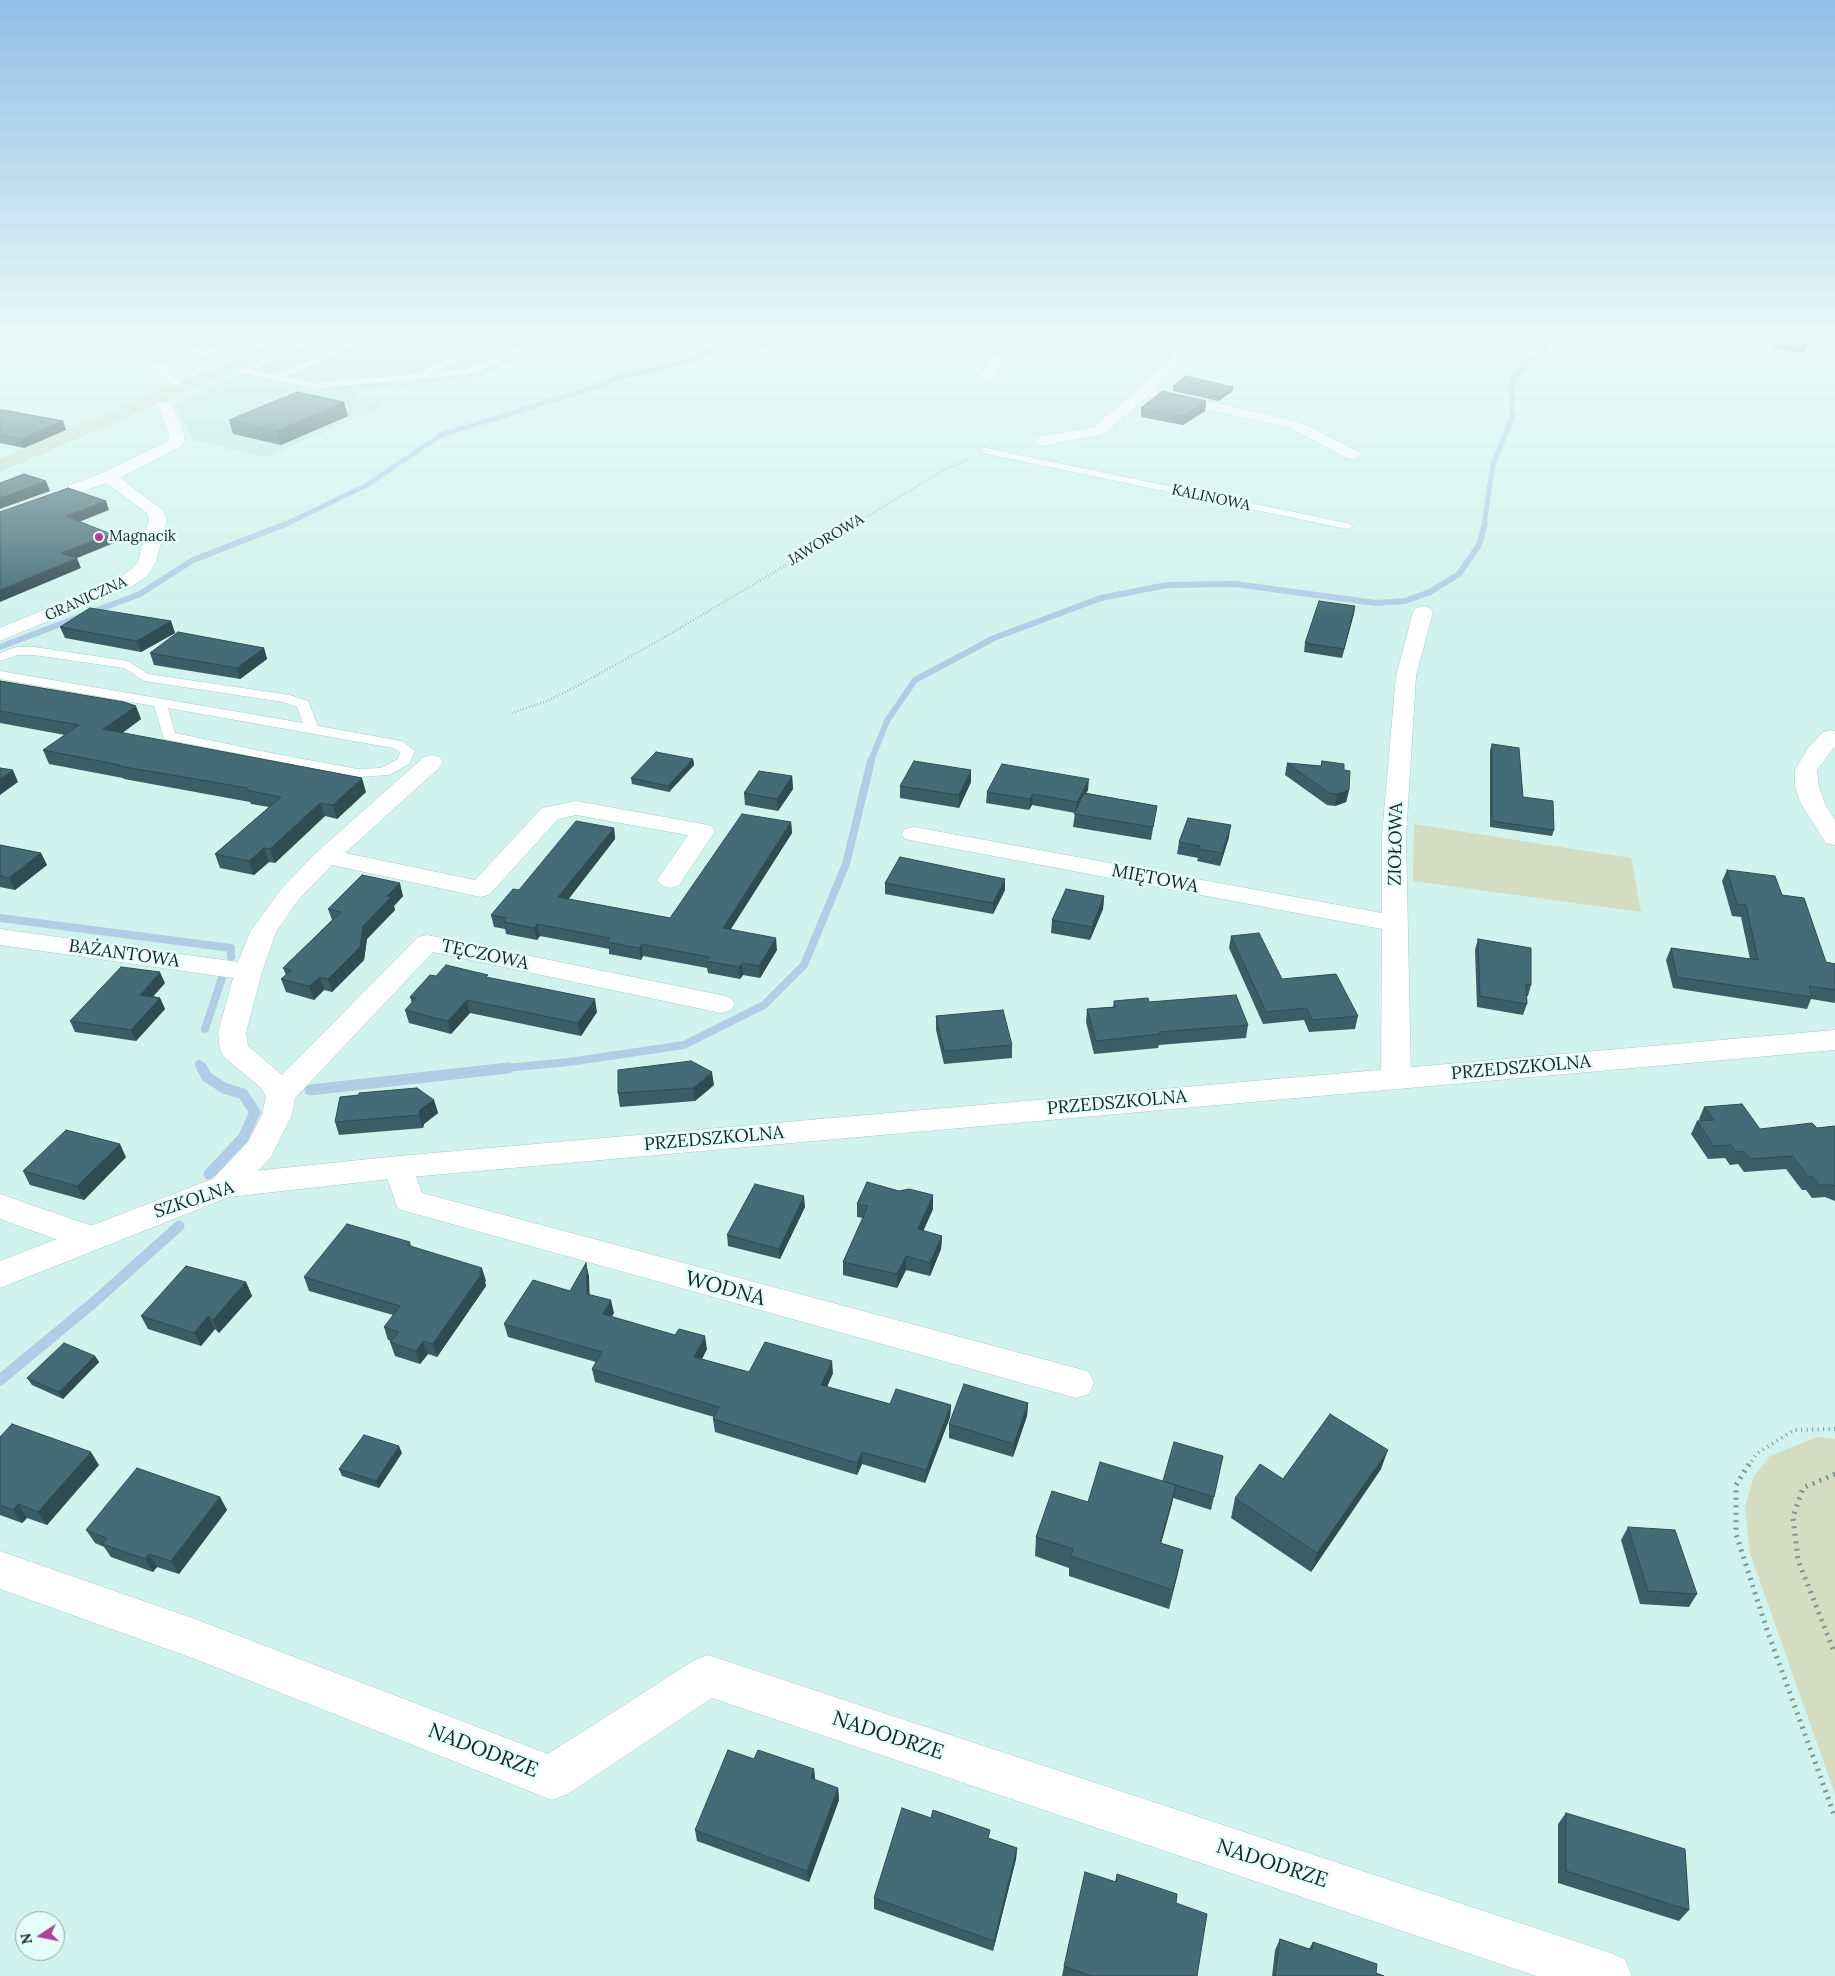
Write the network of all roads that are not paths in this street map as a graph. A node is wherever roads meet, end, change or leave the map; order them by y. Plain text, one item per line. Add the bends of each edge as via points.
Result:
1 (79, 432) edge
2 (176, 432) edge
3 (1098, 432) edge
4 (1307, 432) edge
5 (1042, 441) dead end
6 (986, 451) road end
7 (1353, 455) dead end
8 (0, 466) edge
9 (108, 477) junction
10 (0, 517) edge
11 (1347, 526) dead end
12 (1423, 612) dead end
13 (0, 635) edge
14 (0, 657) edge
15 (0, 675) edge
16 (160, 703) junction
17 (312, 729) junction
18 (1831, 737) dead end
19 (432, 762) dead end
20 (914, 834) dead end
21 (1835, 838) edge
22 (327, 856) junction
23 (670, 880) dead end
24 (1396, 924) junction
25 (0, 937) edge
26 (248, 972) junction
27 (721, 1004) dead end
28 (1835, 1040) edge
29 (1396, 1079) junction
30 (281, 1095) junction
31 (399, 1167) junction
32 (225, 1186) junction
33 (0, 1206) edge
34 (90, 1238) junction
35 (0, 1275) edge
36 (1076, 1383) dead end
37 (0, 1570) edge
38 (1608, 1976) edge

1 - 8 main road
2 - 9 street via 176,443
3 - 5 street
4 - 7 street
6 - 11 lane, KALINOWA
9 - 10 street
9 - 13 street, GRANICZNA via 155,511 158,520 147,562 126,582
12 - 24 street, ZIOŁOWA via 1405,686 1394,835
14 - 17 lane via 16,651 34,650 128,665 144,677 285,698 304,704
15 - 16 lane
16 - 17 lane
16 - 17 lane via 169,736 276,758 358,773 384,772 404,761 408,751 397,744
18 - 21 street via 1806,770 1813,804
19 - 22 street
20 - 24 street, MIĘTOWA
22 - 23 street via 481,889 550,813 576,808 704,831
22 - 26 street via 290,894 263,932
24 - 29 street, ZIOŁOWA
25 - 26 street, BAŻANTOWA
26 - 30 street via 232,1033 234,1050 270,1080
27 - 30 street, TĘCZOWA via 427,943
28 - 29 street, PRZEDSZKOLNA
29 - 31 street, PRZEDSZKOLNA
30 - 32 street via 277,1115 260,1149
31 - 32 street, SZKOLNA
31 - 36 street, WODNA via 410,1201
32 - 34 street, SZKOLNA
33 - 34 street
34 - 35 street, SZKOLNA
37 - 38 street, NADODRZE via 194,1639 552,1778 708,1676

